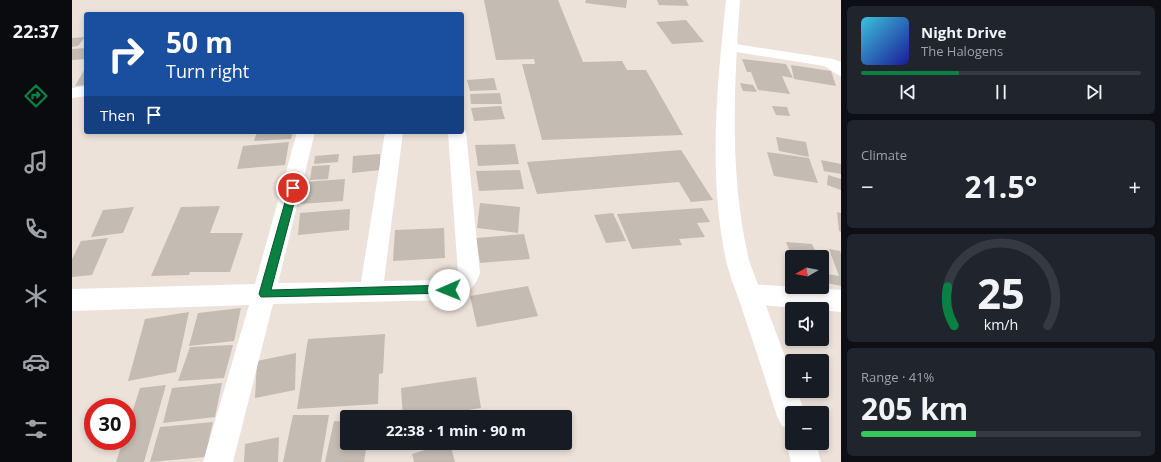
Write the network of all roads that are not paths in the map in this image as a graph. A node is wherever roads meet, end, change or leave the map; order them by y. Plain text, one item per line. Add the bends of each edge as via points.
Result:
1 (733, 0) edge
2 (729, 47) junction
3 (841, 71) edge
4 (84, 91) edge
5 (72, 93) edge
6 (305, 134) edge
7 (394, 134) edge
8 (458, 134) edge
9 (371, 292) junction
10 (264, 294) junction
11 (750, 294) junction
12 (72, 300) edge
13 (841, 301) edge
14 (789, 406) edge
15 (803, 450) edge
16 (218, 462) edge
17 (806, 462) edge

1 - 2 street
2 - 3 street via 828,62
2 - 11 street via 725,149 734,244
4 - 5 street
6 - 10 street
7 - 9 street
8 - 9 street via 469,272 467,279 449,290
9 - 10 street
10 - 12 street
10 - 16 street
11 - 13 street
11 - 14 street
15 - 17 street

